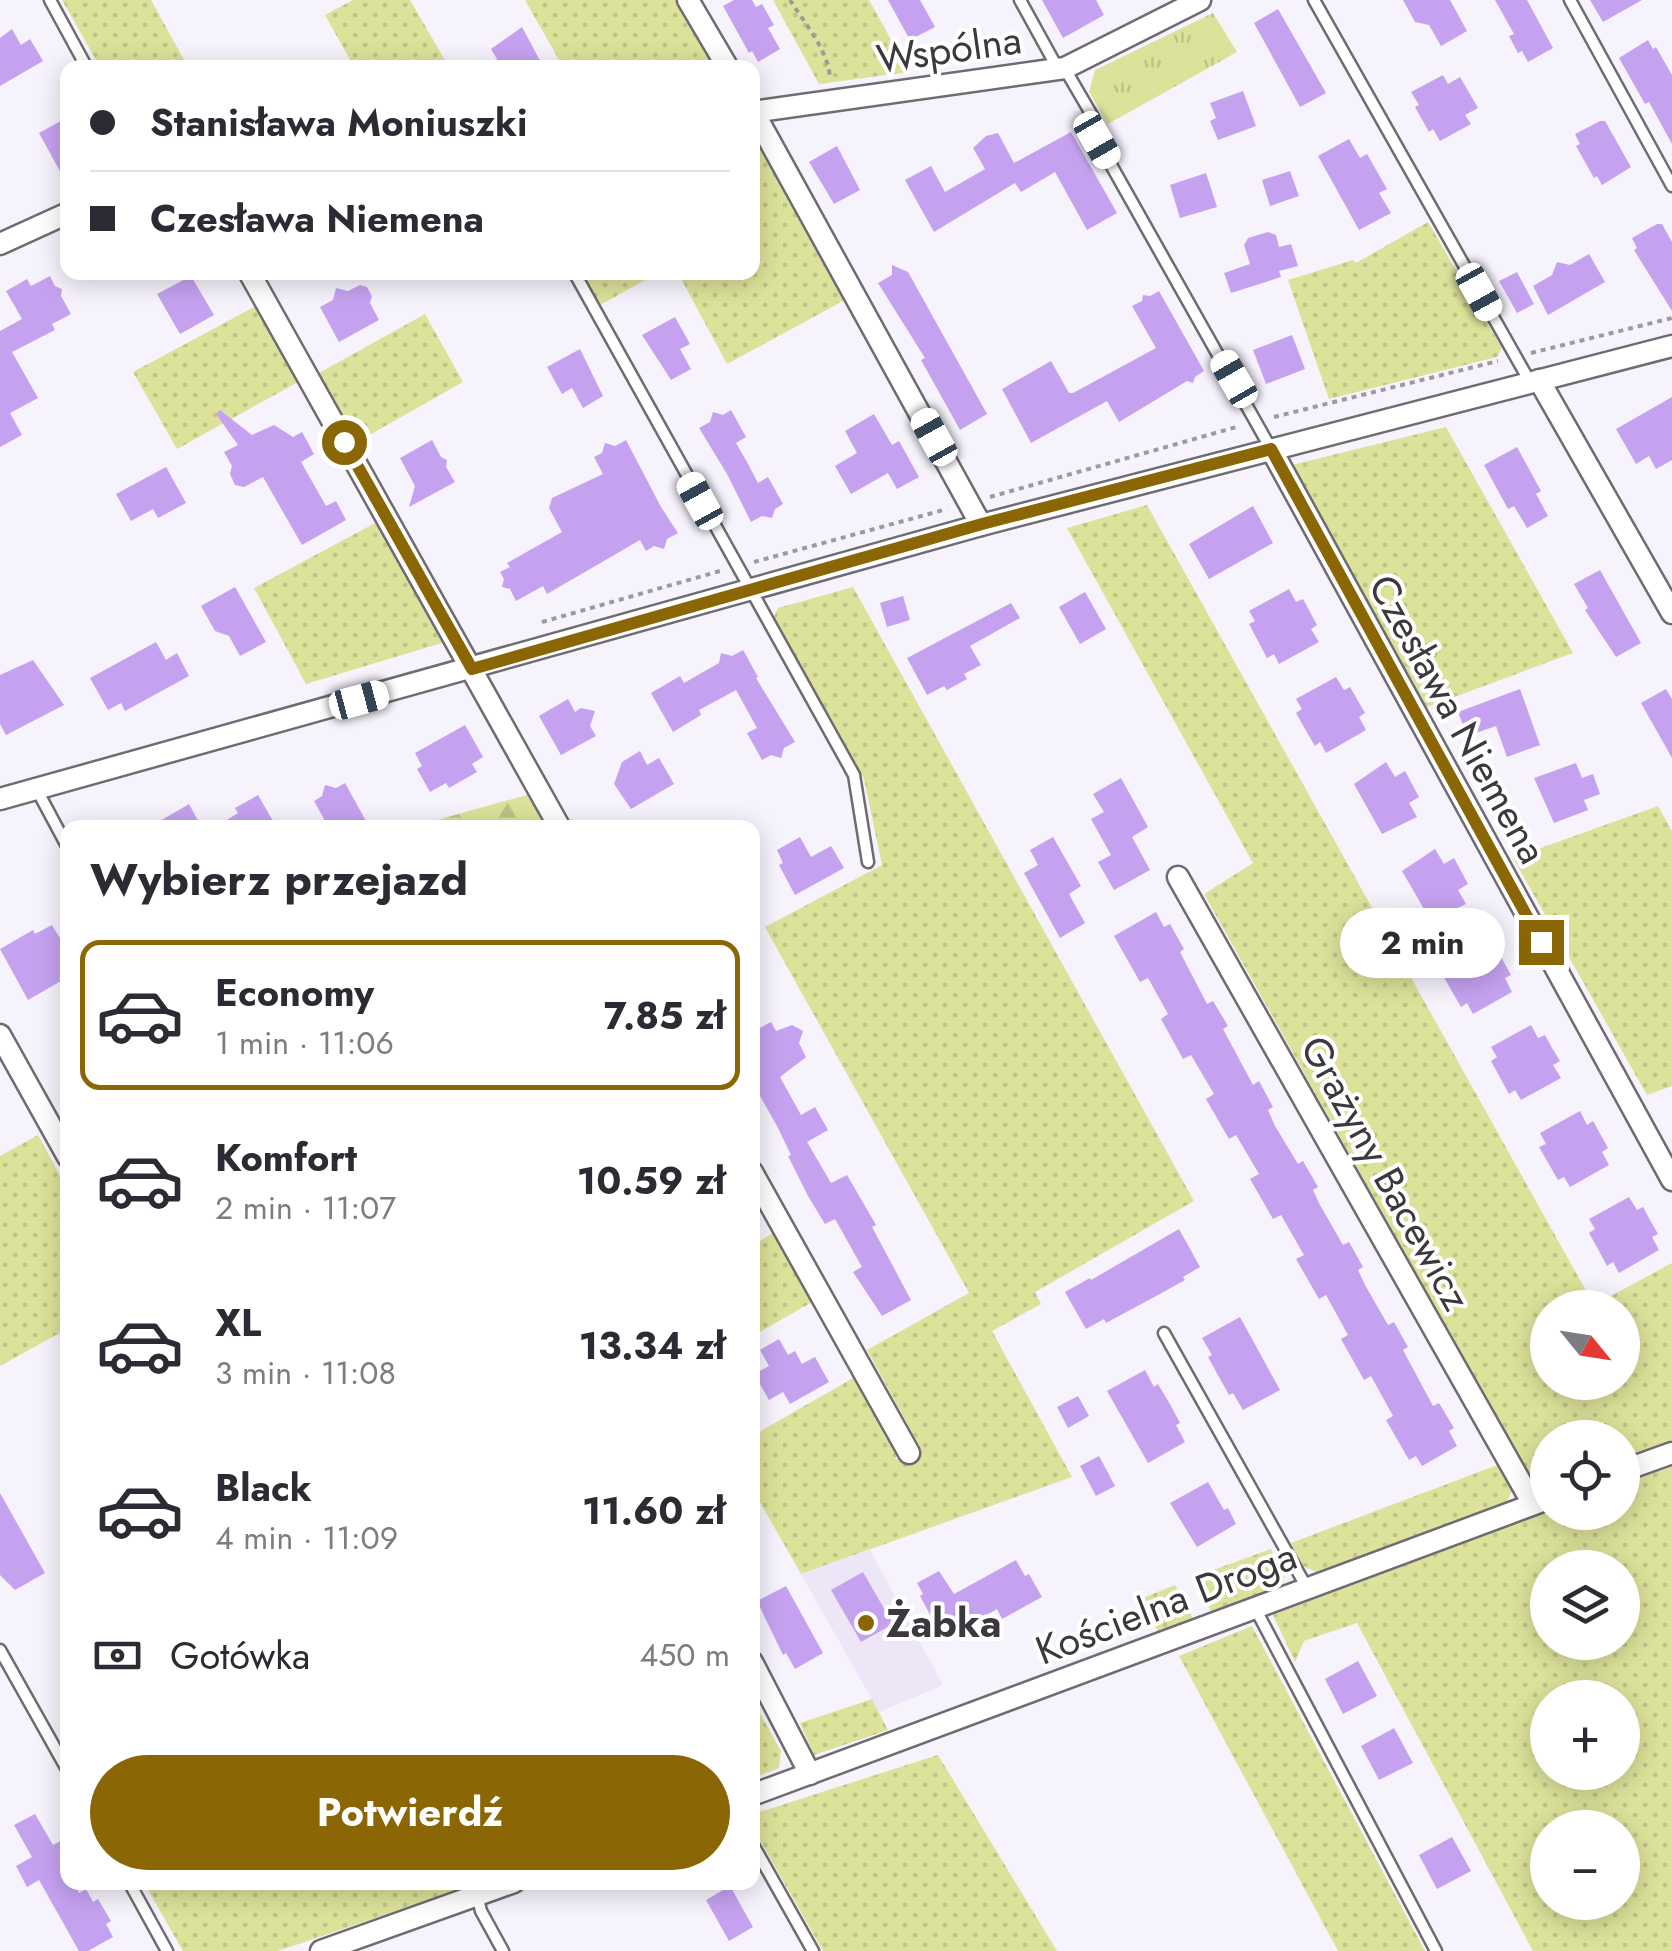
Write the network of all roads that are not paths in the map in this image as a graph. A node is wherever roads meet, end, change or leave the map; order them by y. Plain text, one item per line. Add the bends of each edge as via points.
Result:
1 (50, 0) edge
2 (688, 0) edge
3 (1020, 0) edge
4 (1200, 0) edge
5 (1314, 0) edge
6 (1570, 0) edge
7 (84, 60) edge
8 (723, 60) edge
9 (1061, 68) junction
10 (760, 110) edge
11 (760, 124) edge
12 (1672, 186) edge
13 (60, 217) edge
14 (0, 244) edge
15 (253, 280) edge
16 (578, 280) edge
17 (1672, 346) edge
18 (1535, 381) junction
19 (1271, 449) junction
20 (982, 524) junction
21 (749, 590) junction
22 (1672, 613) edge
23 (472, 669) junction
24 (36, 789) junction
25 (0, 799) edge
26 (556, 820) edge
27 (60, 833) edge
28 (868, 862) dead end
29 (1178, 877) dead end
30 (0, 1036) edge
31 (60, 1143) edge
32 (1672, 1180) edge
33 (760, 1186) edge
34 (1164, 1333) dead end
35 (1672, 1452) edge
36 (910, 1453) dead end
37 (1640, 1464) edge
38 (1530, 1485) edge
39 (1530, 1506) edge
40 (1307, 1588) junction
41 (1255, 1607) junction
42 (0, 1650) edge
43 (760, 1677) edge
44 (60, 1758) edge
45 (810, 1774) junction
46 (760, 1791) edge
47 (760, 1857) edge
48 (134, 1890) edge
49 (471, 1890) edge
50 (473, 1890) edge
51 (168, 1951) edge
52 (321, 1951) edge
53 (502, 1951) edge
54 (813, 1951) edge
55 (1436, 1951) edge

1 - 7 lane
2 - 8 street
3 - 9 lane
4 - 9 street, Wspólna
5 - 18 lane
6 - 12 lane
9 - 10 street, Wspólna
9 - 19 lane
11 - 20 street
13 - 14 street
15 - 23 street
16 - 21 lane
17 - 18 street
18 - 19 street
18 - 22 street
19 - 20 street
19 - 32 street, Czesława Niemena
20 - 21 street
21 - 23 street
21 - 28 lane via 854,775
23 - 24 street
23 - 26 street
24 - 25 street
24 - 27 lane
29 - 38 street, Grażyny Bacewicz
30 - 31 street
33 - 36 street
34 - 40 lane
35 - 37 street
39 - 40 street, Kościelna Droga
40 - 41 street, Kościelna Droga
41 - 45 street, Kościelna Droga
41 - 55 lane
42 - 44 lane
43 - 45 street
45 - 46 street, Kościelna Droga
47 - 54 lane
48 - 51 lane
49 - 52 street
50 - 53 lane

